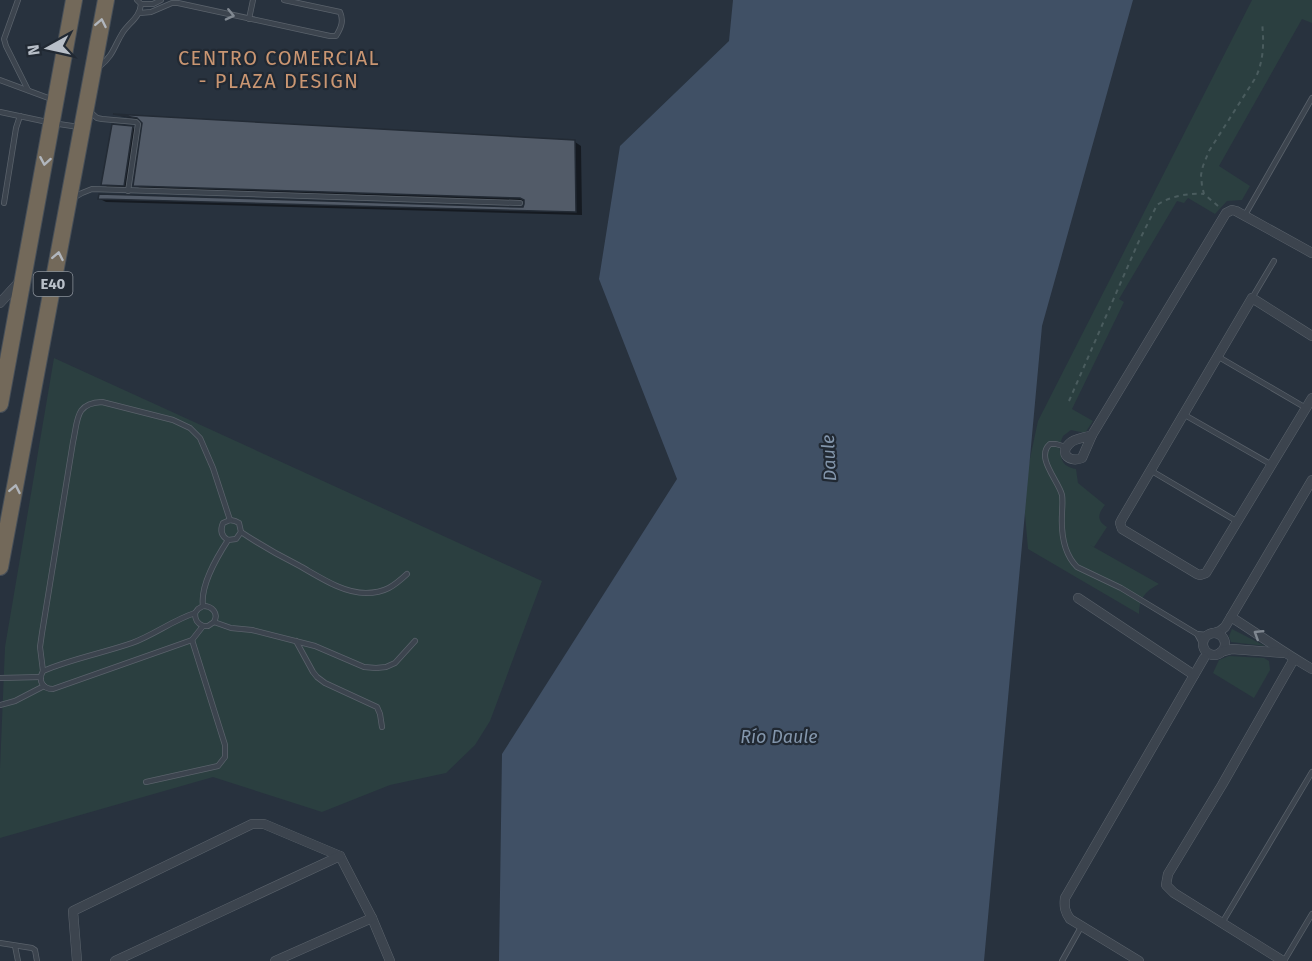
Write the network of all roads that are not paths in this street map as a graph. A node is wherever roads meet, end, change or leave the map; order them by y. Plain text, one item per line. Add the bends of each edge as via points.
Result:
1 (18, 0) edge
2 (74, 0) edge
3 (106, 0) edge
4 (253, 0) edge
5 (284, 0) edge
6 (139, 2) edge
7 (163, 2) edge
8 (140, 13) junction
9 (249, 19) junction
10 (2, 38) edge
11 (92, 72) junction
12 (0, 80) edge
13 (28, 90) junction
14 (1312, 98) edge
15 (56, 100) junction
16 (85, 107) junction
17 (0, 112) edge
18 (20, 116) junction
19 (52, 123) junction
20 (82, 127) junction
21 (128, 191) junction
22 (68, 202) junction
23 (4, 203) dead end
24 (520, 203) dead end
25 (1245, 216) junction
26 (1312, 253) edge
27 (1274, 261) dead end
28 (23, 277) junction
29 (1252, 298) junction
30 (0, 303) edge
31 (1312, 336) edge
32 (1217, 356) junction
33 (1312, 398) edge
34 (0, 404) edge
35 (1306, 408) junction
36 (1184, 414) junction
37 (1092, 435) junction
38 (1066, 447) junction
39 (1272, 465) junction
40 (1150, 470) junction
41 (1312, 480) edge
42 (230, 520) junction
43 (1238, 522) junction
44 (241, 532) junction
45 (228, 540) junction
46 (0, 567) edge
47 (407, 574) dead end
48 (1078, 598) dead end
49 (203, 606) junction
50 (195, 613) junction
51 (1231, 617) junction
52 (214, 622) junction
53 (203, 626) junction
54 (1225, 627) junction
55 (1197, 634) junction
56 (1211, 634) junction
57 (192, 640) junction
58 (296, 641) junction
59 (415, 641) dead end
60 (1225, 641) junction
61 (1209, 652) junction
62 (1284, 653) junction
63 (1294, 659) junction
64 (1312, 669) edge
65 (43, 671) junction
66 (1194, 675) junction
67 (41, 677) junction
68 (0, 678) edge
69 (44, 686) junction
70 (0, 705) edge
71 (382, 727) dead end
72 (1312, 772) edge
73 (146, 782) dead end
74 (340, 856) junction
75 (1312, 914) edge
76 (372, 918) junction
77 (1222, 923) junction
78 (1081, 926) junction
79 (0, 943) edge
80 (15, 946) junction
81 (18, 961) edge
82 (37, 961) edge
83 (77, 961) edge
84 (116, 961) edge
85 (275, 961) edge
86 (390, 961) edge
87 (1062, 961) edge
88 (1139, 961) edge
89 (1284, 961) edge

1 - 10 lane
2 - 15 highway, E40
11 -> 3 highway, E40
4 - 9 lane
5 - 9 lane via 340,12 336,36
6 - 7 lane
6 - 8 lane
7 - 8 lane via 151,12
7 -> 9 lane
8 - 11 lane via 123,31 108,60
10 - 13 lane
11 - 16 highway, E40
12 - 13 lane
13 - 15 lane
14 - 25 lane
15 - 19 highway, E40
16 - 20 highway, E40
16 - 21 lane via 98,118 138,124
17 - 18 lane
18 - 19 lane
18 - 23 lane
19 - 20 lane
19 -> 28 highway, E40
20 - 22 highway, E40
21 - 22 lane via 92,189
21 - 24 lane
46 -> 22 highway, E40
25 - 26 street
25 - 37 street via 1232,210 1226,213
27 - 29 lane
28 - 30 street
28 - 34 highway, E40
29 - 31 street
29 - 32 street
32 - 35 lane
32 - 36 street
33 - 35 street
35 - 39 street
36 - 39 lane
36 - 40 street
37 - 38 street
37 - 38 street via 1079,460 1067,456
38 - 55 lane via 1050,444 1045,455 1061,492 1065,545 1072,561
39 - 43 street
40 - 43 lane
40 - 43 street via 1120,523 1122,529 1197,574 1209,571
41 - 51 street
42 - 44 lane via 239,523
42 - 45 lane via 221,531
42 - 65 lane via 209,458 200,438 190,428 102,402 83,407 73,442 42,633
44 - 45 lane via 236,539
44 - 47 lane via 348,590 377,592 391,588
45 - 49 lane via 213,565 203,592
48 - 66 street
49 - 50 lane
49 - 52 lane via 213,609
50 - 53 lane via 195,619
50 - 65 lane via 150,636
51 - 54 street
62 -> 51 street
52 - 53 lane
52 - 58 lane
53 - 57 lane
54 - 56 street
54 - 60 street
55 - 56 lane
55 - 61 lane
56 - 60 street via 1221,635
56 - 61 street via 1205,638
57 - 69 lane via 53,689
57 - 73 lane via 225,745 225,757 218,766
58 - 59 lane via 376,668 395,663
58 - 71 lane via 317,677 377,707
60 - 61 street via 1225,647
61 - 62 street
61 - 66 street
62 - 63 street
63 - 64 street
63 - 77 street via 1168,874 1169,890
65 - 67 lane
66 - 78 street via 1065,898 1066,913
67 - 68 lane
67 - 69 lane
69 - 70 lane
72 - 77 lane
74 - 76 street
74 - 83 street via 264,824 252,824 73,911
74 - 84 street
75 - 89 lane
76 - 85 street
76 - 86 street
77 - 89 street
78 - 87 lane
78 - 88 street
79 - 80 lane
80 - 81 lane
80 - 82 lane via 32,948

